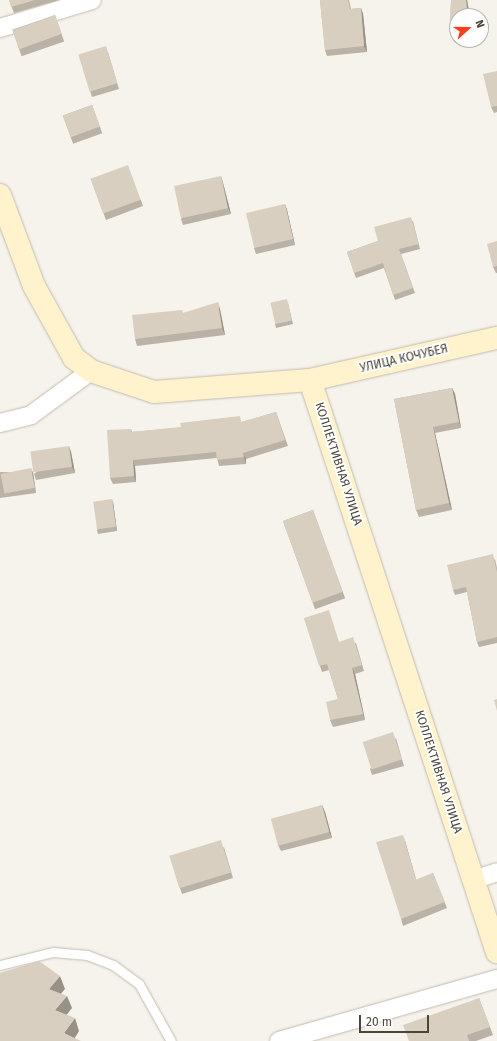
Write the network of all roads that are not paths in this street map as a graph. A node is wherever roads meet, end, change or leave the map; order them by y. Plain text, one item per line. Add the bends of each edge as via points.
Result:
1 (92, 0) edge
2 (0, 28) edge
3 (0, 195) edge
4 (497, 338) edge
5 (91, 371) junction
6 (310, 380) junction
7 (0, 423) edge
8 (497, 872) edge
9 (473, 880) junction
10 (497, 952) edge
11 (0, 965) edge
12 (497, 979) edge
13 (171, 1041) edge
14 (279, 1041) edge

1 - 2 street
3 - 5 street via 34,286 74,358
4 - 6 street, УЛИЦА КОЧУБЕЯ
5 - 6 street via 154,392
5 - 7 street via 31,415
6 - 9 street, КОЛЛЕКТИВНАЯ УЛИЦА
8 - 9 street
9 - 10 street, КОЛЛЕКТИВНАЯ УЛИЦА
11 - 13 lane via 53,952 87,955 112,965 139,984
12 - 14 street

